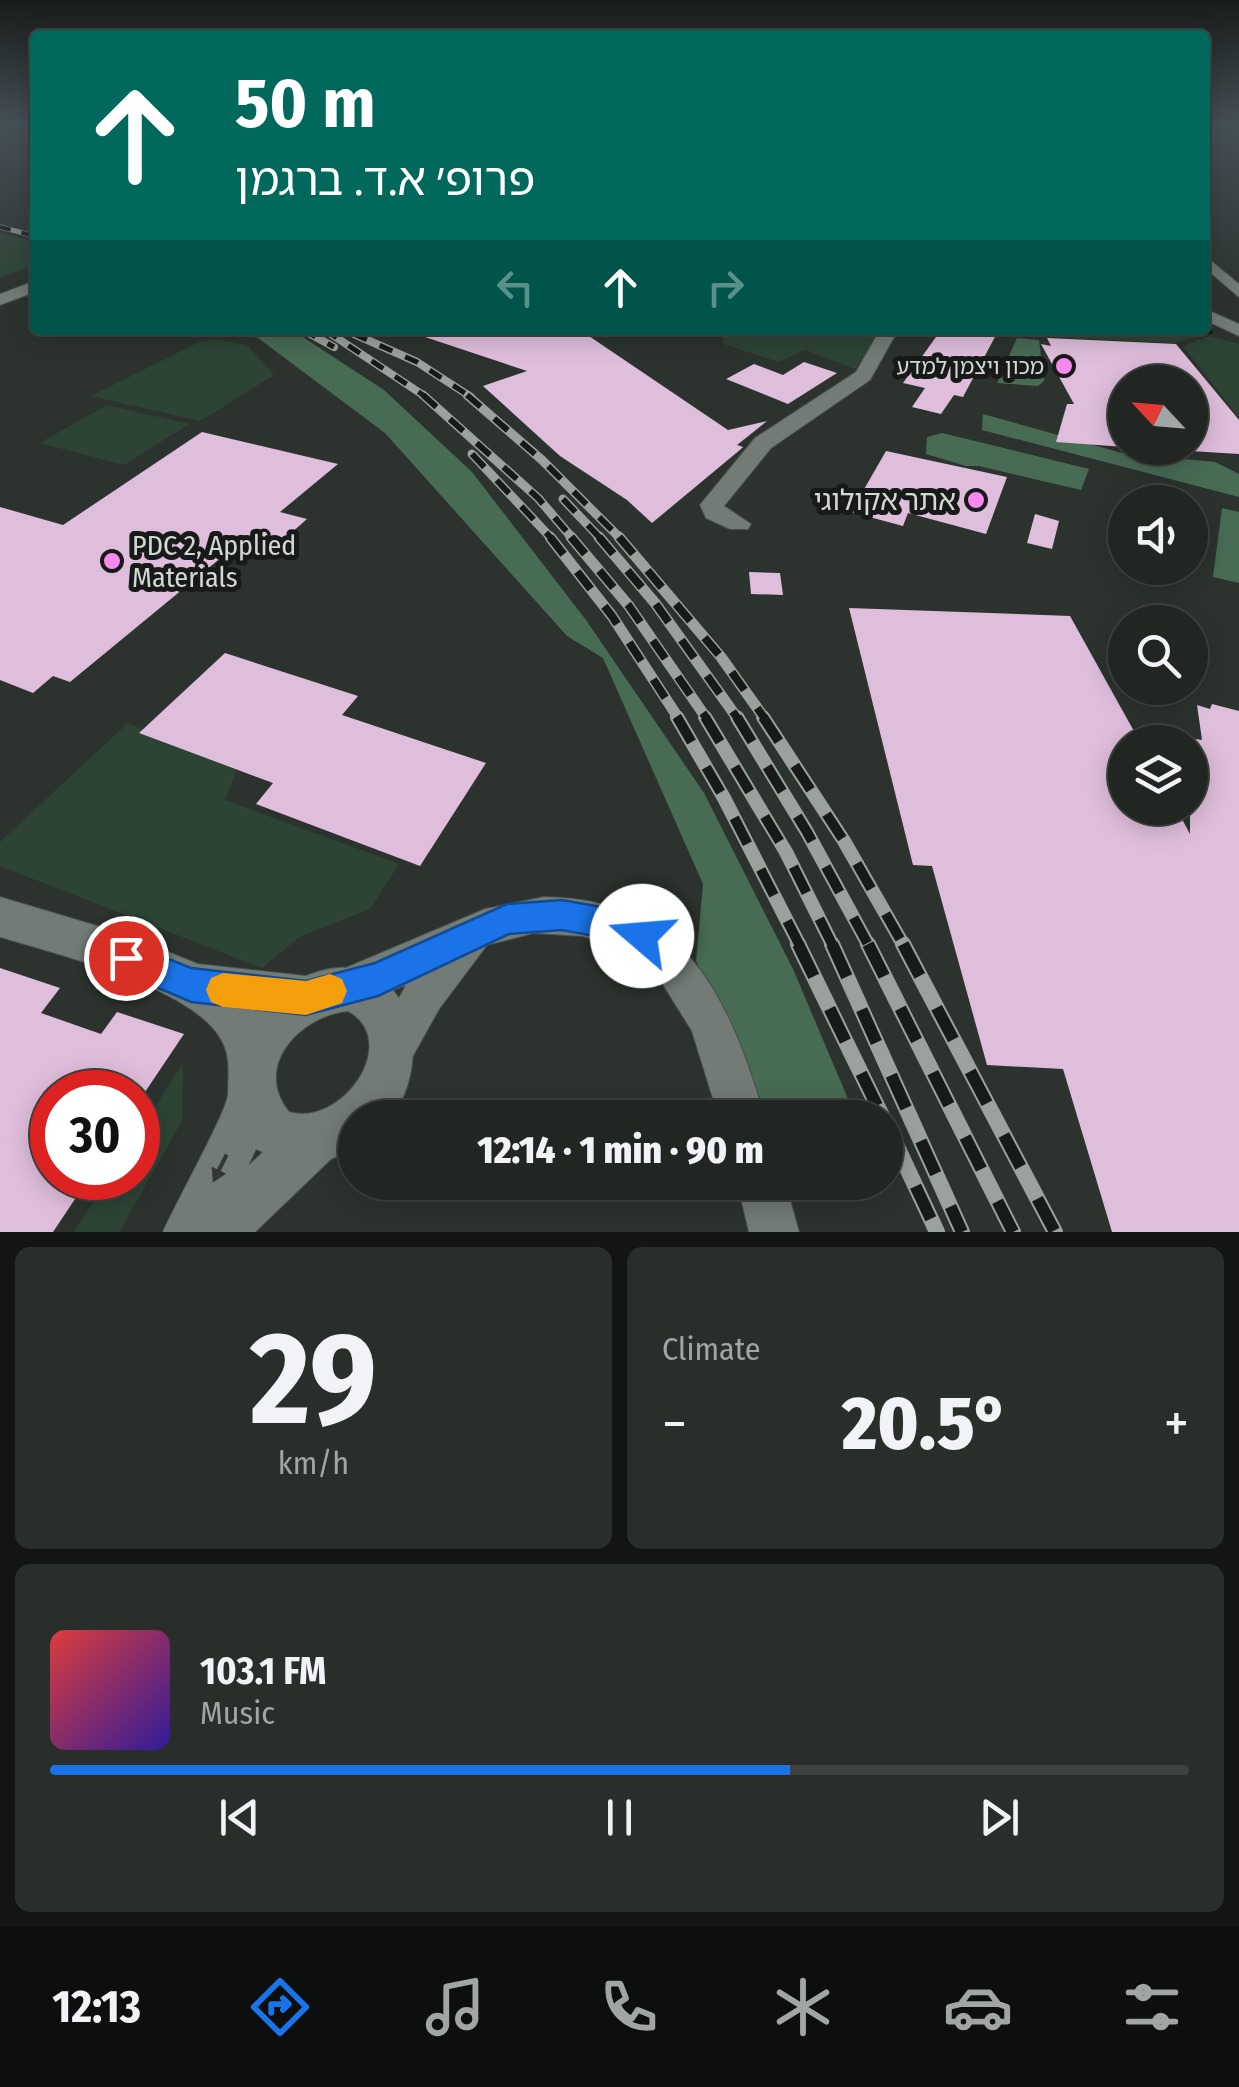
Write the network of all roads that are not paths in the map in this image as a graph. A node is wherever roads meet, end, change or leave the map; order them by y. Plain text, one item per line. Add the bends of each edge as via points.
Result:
1 (1210, 264) edge
2 (30, 276) edge
3 (0, 287) edge
4 (30, 288) edge
5 (1238, 289) edge
6 (0, 300) edge
7 (1210, 316) edge
8 (1239, 331) edge
9 (886, 335) edge
10 (740, 524) dead end
11 (0, 917) edge
12 (493, 924) junction
13 (191, 985) junction
14 (324, 994) junction
15 (395, 1046) junction
16 (252, 1082) junction
17 (373, 1100) edge
18 (736, 1100) edge
19 (338, 1127) edge
20 (338, 1130) edge
21 (766, 1200) edge
22 (190, 1232) edge
23 (216, 1232) edge
24 (774, 1232) edge

1 - 5 street
2 - 3 street
4 - 6 street
7 - 8 street
9 - 10 street via 863,376 763,444 712,505 714,513
11 - 13 street
12 - 14 street via 378,979
12 - 15 street via 444,968
12 - 18 street via 537,915 591,919 642,936 685,976
13 - 14 street
13 - 16 street via 232,1014
14 - 15 street via 373,999 384,1010
14 - 16 street via 277,1019 262,1038
15 - 17 street via 391,1070
16 - 19 street via 260,1120 274,1134 292,1141
16 -> 22 street
20 - 23 street
21 - 24 street

